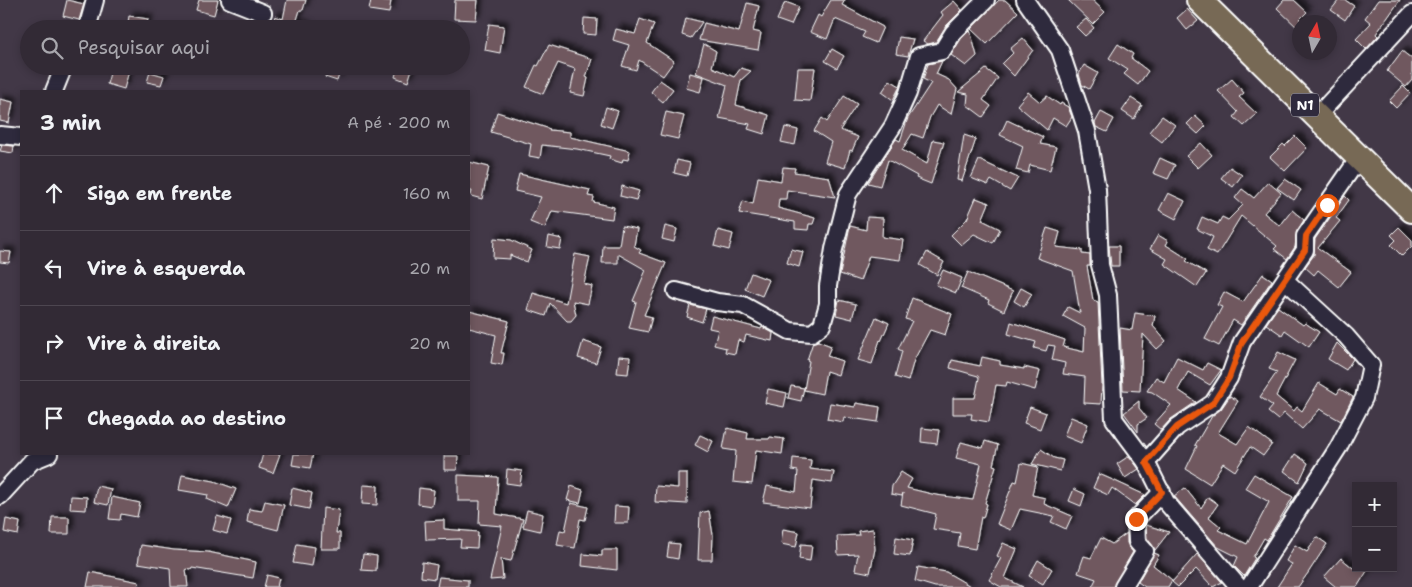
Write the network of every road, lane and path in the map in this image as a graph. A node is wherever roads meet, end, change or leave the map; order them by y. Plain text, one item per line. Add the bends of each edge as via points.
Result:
1 (95, 0) edge
2 (230, 0) edge
3 (986, 0) edge
4 (1025, 0) edge
5 (1198, 0) edge
6 (263, 13) dead end
7 (1412, 14) edge
8 (90, 20) edge
9 (60, 75) edge
10 (54, 90) edge
11 (1316, 116) junction
12 (0, 135) edge
13 (20, 137) edge
14 (1359, 158) junction
15 (1412, 210) edge
16 (1286, 281) junction
17 (676, 291) dead end
18 (47, 455) edge
19 (1146, 462) junction
20 (1162, 492) junction
21 (0, 496) edge
22 (1123, 587) edge
23 (1239, 587) edge
24 (1249, 587) edge

1 - 8 street
2 - 6 street
3 - 17 street via 953,34 942,51 919,56 908,93 893,126 848,194 834,248 828,304 822,325 812,333 790,331 742,305
4 - 19 street via 1060,50 1087,131 1097,190 1100,265 1108,295 1114,419
5 - 11 highway, N1
7 - 11 street
9 - 10 street
11 - 14 highway, N1
12 - 13 street
14 - 15 highway, N1
14 - 16 street via 1306,236 1305,250
16 - 19 street via 1242,342 1229,378 1213,403 1177,427
16 - 24 street via 1346,336 1371,365 1364,398 1338,448
18 - 21 street via 32,461
19 - 20 street
20 - 22 street via 1136,519 1137,542 1144,551
20 - 23 street via 1166,502

